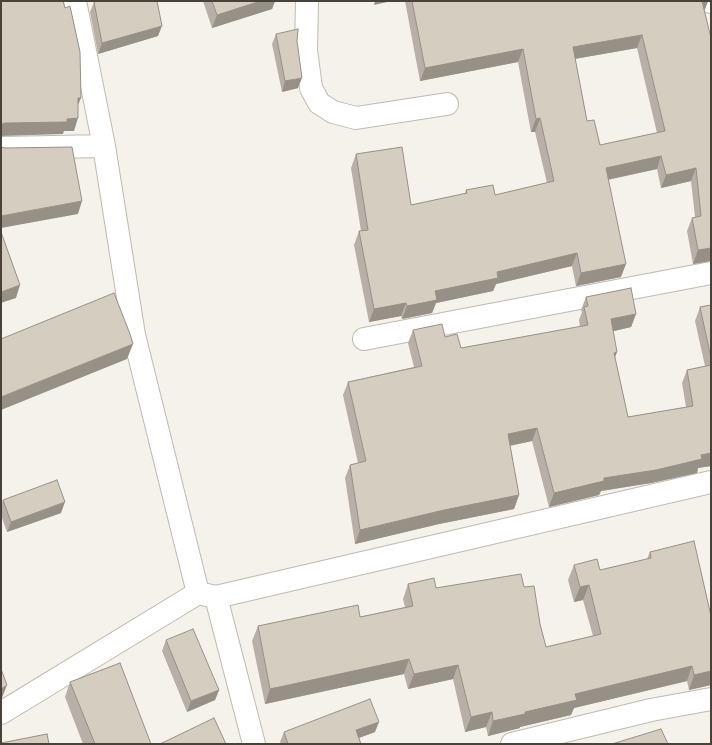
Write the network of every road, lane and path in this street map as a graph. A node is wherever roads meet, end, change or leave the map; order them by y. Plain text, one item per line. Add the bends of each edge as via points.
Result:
1 (75, 1) edge
2 (308, 1) edge
3 (448, 104) dead end
4 (104, 146) junction
5 (1, 148) edge
6 (711, 273) edge
7 (364, 339) dead end
8 (711, 482) edge
9 (207, 595) junction
10 (711, 699) edge
11 (1, 712) edge
12 (254, 744) edge
13 (512, 744) edge

1 - 4 street
2 - 3 street via 306,50 311,88 319,103 333,112 356,118
4 - 5 street
4 - 9 street via 134,335
6 - 7 street
8 - 9 street
9 - 11 street
9 - 12 street
10 - 13 street via 651,710

